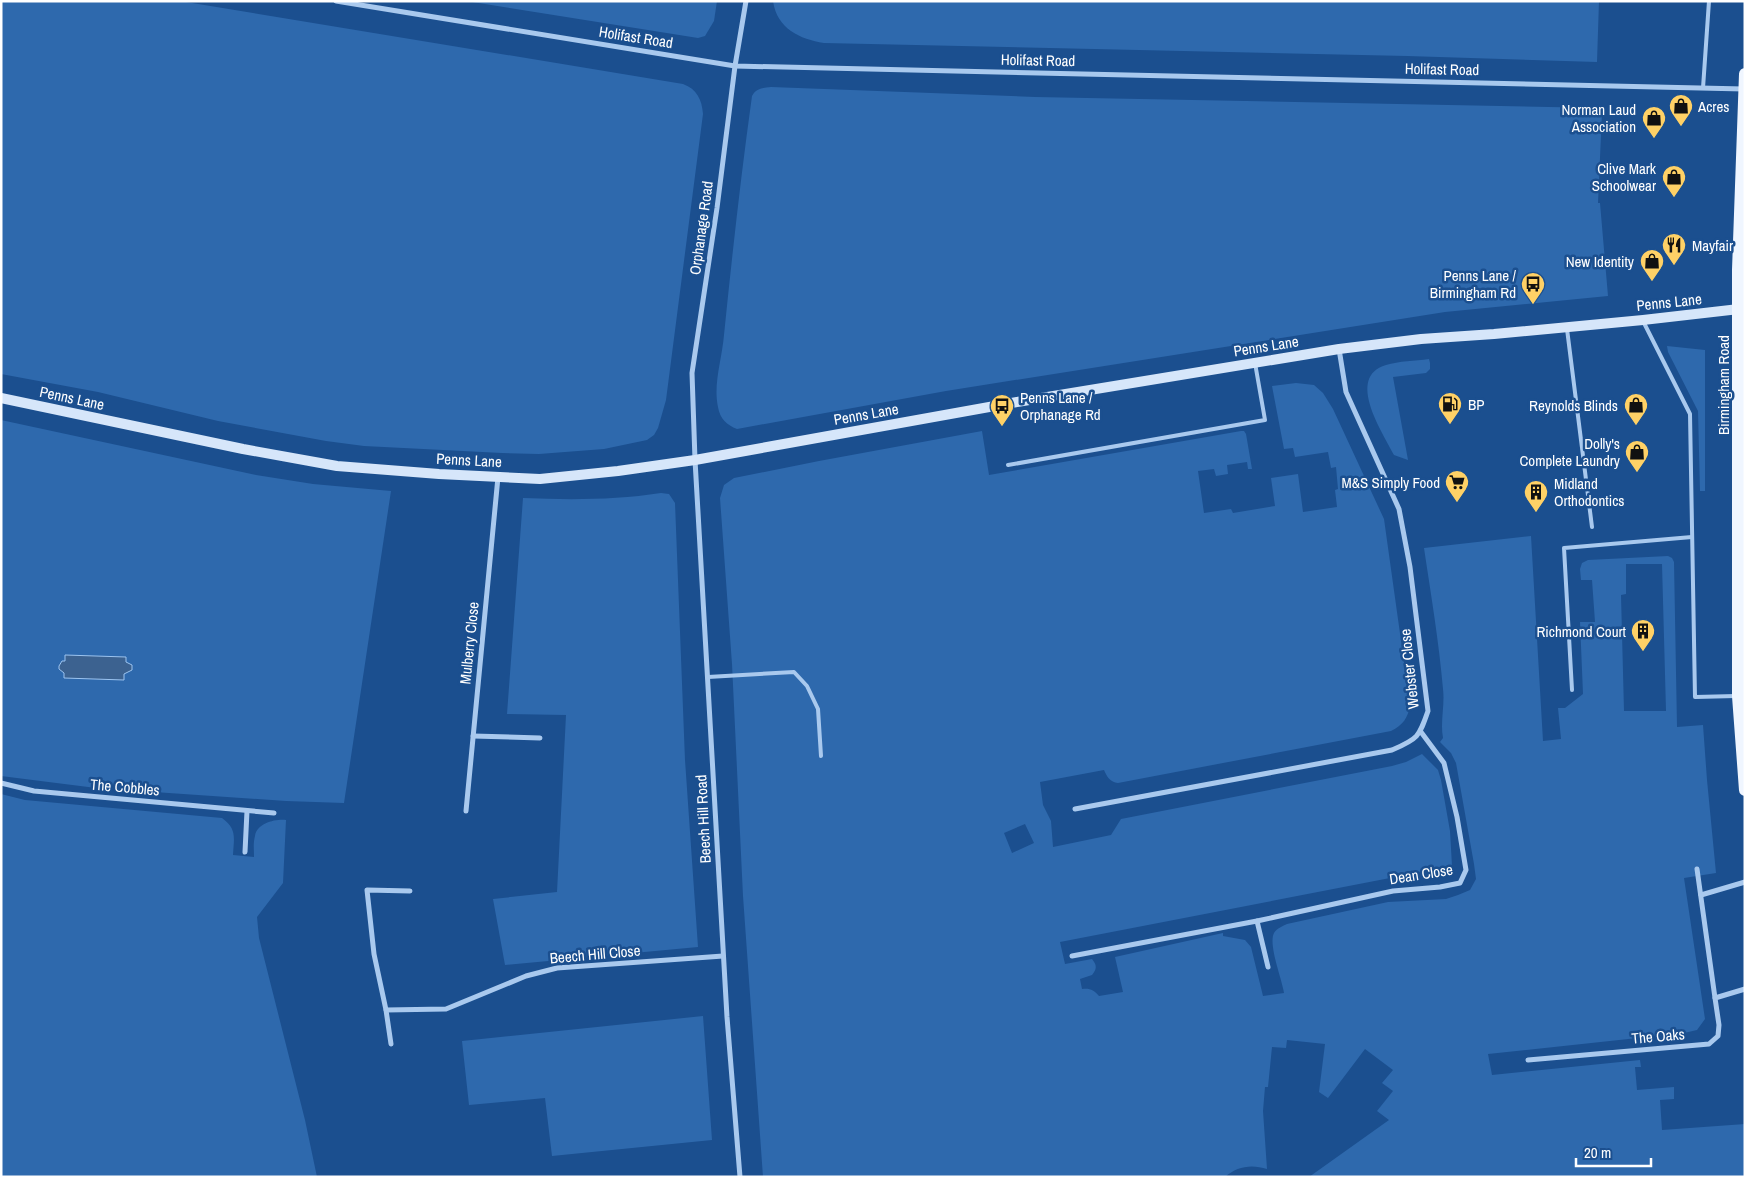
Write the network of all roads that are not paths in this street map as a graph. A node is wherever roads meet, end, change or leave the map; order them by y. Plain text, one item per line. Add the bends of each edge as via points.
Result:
1 (336, 1) edge
2 (746, 1) edge
3 (1709, 1) edge
4 (736, 66) junction
5 (1745, 74) edge
6 (1703, 88) junction
7 (1744, 89) edge
8 (1739, 309) junction
9 (1642, 320) junction
10 (1566, 327) junction
11 (1339, 349) junction
12 (1255, 363) junction
13 (1, 398) edge
14 (695, 460) junction
15 (1008, 465) dead end
16 (498, 477) junction
17 (1592, 527) dead end
18 (1692, 537) junction
19 (708, 677) junction
20 (1572, 690) dead end
21 (1738, 696) junction
22 (1420, 732) junction
23 (472, 736) junction
24 (540, 738) dead end
25 (821, 756) dead end
26 (1, 783) edge
27 (1745, 790) edge
28 (1075, 809) dead end
29 (247, 811) junction
30 (466, 812) dead end
31 (274, 813) dead end
32 (244, 852) dead end
33 (1697, 870) dead end
34 (1745, 882) edge
35 (410, 891) dead end
36 (1701, 895) junction
37 (1258, 921) junction
38 (723, 956) junction
39 (1072, 956) dead end
40 (1268, 967) dead end
41 (1745, 989) edge
42 (1715, 998) junction
43 (386, 1010) junction
44 (391, 1044) dead end
45 (1528, 1060) dead end
46 (740, 1177) edge

1 - 4 street, Holifast Road
2 - 4 street, Orphanage Road
3 - 6 lane
4 - 6 street, Holifast Road
4 - 14 street, Orphanage Road via 692,373
5 - 7 main road, Birmingham Road
6 - 7 street, Holifast Road
7 - 8 main road, Birmingham Road
8 - 9 main road, Penns Lane
8 - 21 main road, Birmingham Road
9 - 10 main road, Penns Lane
9 - 18 lane via 1690,414
10 - 11 main road, Penns Lane
10 - 17 lane
11 - 12 main road, Penns Lane
11 - 22 street, Webster Close via 1346,392 1399,509 1410,567 1428,711
12 - 14 main road, Penns Lane
12 - 15 lane via 1265,420
13 - 16 main road, Penns Lane via 337,466
14 - 16 main road, Penns Lane via 540,479
14 - 19 street, Beech Hill Road
16 - 23 street, Mulberry Close
18 - 20 lane via 1564,548
18 - 21 lane via 1695,697
19 - 25 lane via 794,672 807,686 818,709
19 - 38 street, Beech Hill Road
21 - 27 main road, Birmingham Road
22 - 28 street via 1412,742 1392,750
22 - 37 street, Dean Close via 1444,763 1466,870 1460,883 1393,891
23 - 24 street
23 - 30 street, Mulberry Close
26 - 29 street, The Cobbles via 34,791
29 - 31 street, The Cobbles
29 - 32 street
33 - 36 street
34 - 36 street
35 - 43 street via 367,890 374,954
36 - 42 street
37 - 39 street, Dean Close
37 - 40 street
38 - 43 street, Beech Hill Close via 557,968 526,976 446,1009
38 - 46 street, Beech Hill Road
41 - 42 street
42 - 45 street, The Oaks via 1718,1036 1709,1044
43 - 44 street

